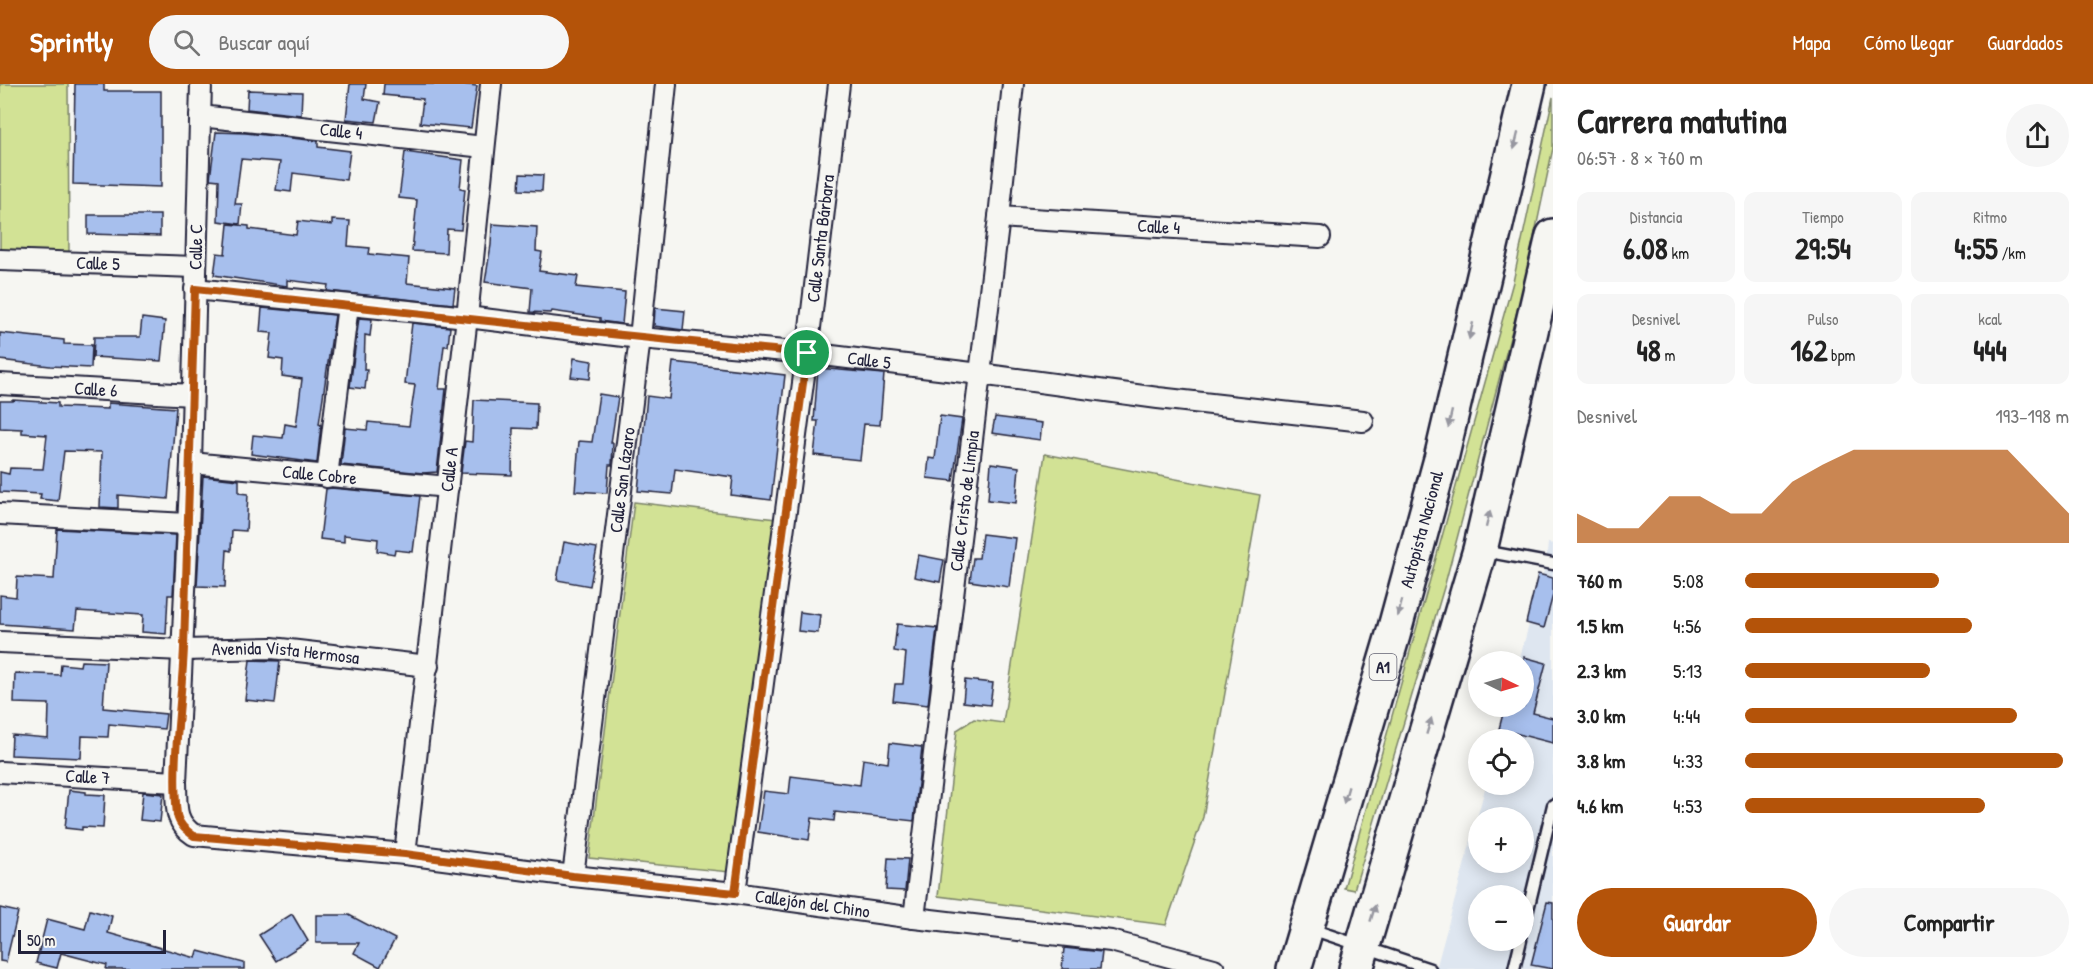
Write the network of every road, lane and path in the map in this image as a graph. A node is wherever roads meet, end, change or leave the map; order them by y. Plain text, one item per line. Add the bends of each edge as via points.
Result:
1 (201, 84) edge
2 (491, 84) edge
3 (666, 84) edge
4 (839, 84) edge
5 (1013, 84) edge
6 (1529, 84) edge
7 (200, 116) junction
8 (484, 147) junction
9 (999, 217) junction
10 (1553, 236) edge
11 (1320, 237) dead end
12 (0, 260) edge
13 (195, 267) junction
14 (195, 289) junction
15 (348, 305) junction
16 (467, 317) junction
17 (640, 338) junction
18 (807, 353) junction
19 (980, 374) junction
20 (0, 384) edge
21 (192, 395) junction
22 (1363, 421) dead end
23 (191, 464) junction
24 (327, 477) junction
25 (448, 488) junction
26 (0, 514) edge
27 (187, 524) junction
28 (1480, 550) junction
29 (1553, 564) edge
30 (0, 642) edge
31 (183, 650) junction
32 (428, 666) junction
33 (0, 772) edge
34 (176, 782) junction
35 (1553, 805) edge
36 (194, 836) joint
37 (405, 854) junction
38 (573, 876) junction
39 (1534, 885) edge
40 (735, 893) junction
41 (914, 918) junction
42 (1308, 928) junction
43 (1518, 951) edge
44 (1359, 958) edge
45 (1214, 969) edge
46 (1294, 969) edge
47 (1430, 969) edge
48 (1514, 969) edge

1 - 7 street, Calle C
2 - 8 street, Calle A
3 - 17 street, Calle San Lázaro
4 - 18 street, Calle Santa Bárbara
5 - 9 street, Calle Cristo de Limpia
6 -> 42 highway, Autopista Nacional / A1 via 1441,459
7 - 8 street, Calle 4
7 - 13 street, Calle C
8 - 16 street, Calle A
9 - 11 street, Calle 4
9 - 19 street, Calle Cristo de Limpia
28 -> 10 highway
12 - 13 street, Calle 5
13 - 14 street, Calle C
14 - 15 street, Calle 5
14 - 21 street, Calle C
15 - 16 street, Calle 5
15 - 24 street
16 - 17 street, Calle 5
16 - 25 street, Calle A
17 - 18 street, Calle 5
17 - 38 street, Calle San Lázaro
18 - 19 street, Calle 5
18 - 40 street, Calle Santa Bárbara
19 - 22 street, Calle 5
19 - 41 street, Calle Cristo de Limpia
20 - 21 street, Calle 6
21 - 23 street, Calle C
23 - 24 street, Calle Cobre
23 - 27 street, Calle C
24 - 25 street, Calle Cobre
25 - 32 street, Calle A
26 - 27 street
27 - 31 street, Calle C
28 - 29 lane
44 -> 28 highway
30 - 31 street, Avenida Vista Hermosa
31 - 32 street, Avenida Vista Hermosa via 272,648
31 - 34 street, Calle C
32 - 37 street, Calle A
33 - 34 street, Calle 7
34 - 36 street, Calle C via 178,818
35 - 39 lane
36 - 37 street, Callejón del Chino
37 - 38 street, Callejón del Chino
38 - 40 street, Callejón del Chino
40 - 41 street, Callejón del Chino
41 - 45 street, Callejón del Chino via 1111,941
42 - 44 lane
42 - 46 highway, Autopista Nacional / A1
43 - 48 lane
44 - 47 lane

